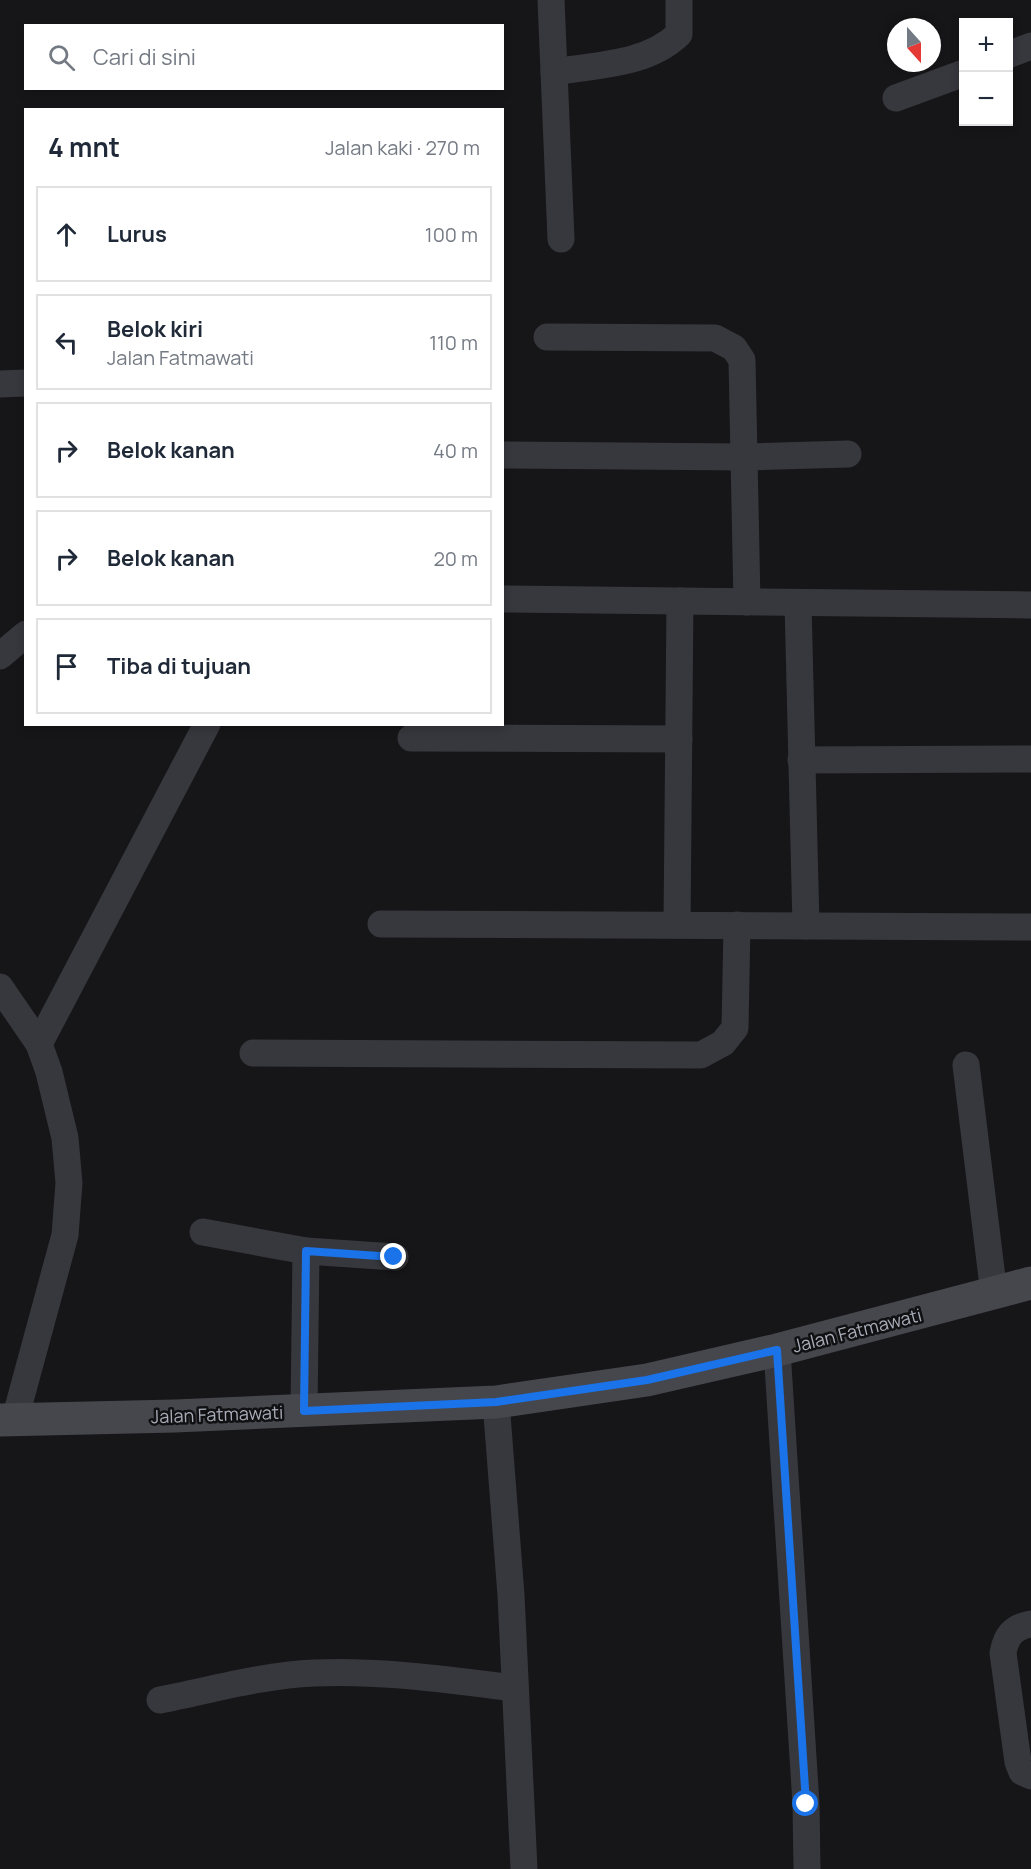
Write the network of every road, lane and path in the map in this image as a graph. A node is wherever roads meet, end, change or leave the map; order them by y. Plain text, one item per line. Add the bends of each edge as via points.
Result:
1 (550, 0) edge
2 (679, 0) edge
3 (1031, 46) edge
4 (1013, 53) edge
5 (554, 72) junction
6 (959, 74) edge
7 (896, 98) dead end
8 (561, 239) dead end
9 (547, 338) dead end
10 (24, 383) edge
11 (0, 384) edge
12 (848, 454) dead end
13 (504, 455) edge
14 (744, 457) junction
15 (504, 599) edge
16 (680, 601) junction
17 (747, 602) junction
18 (798, 603) junction
19 (1031, 605) edge
20 (24, 636) edge
21 (0, 656) edge
22 (206, 726) edge
23 (411, 738) dead end
24 (679, 739) junction
25 (1031, 759) edge
26 (801, 760) junction
27 (381, 924) dead end
28 (677, 925) junction
29 (737, 925) junction
30 (806, 926) junction
31 (1031, 927) edge
32 (0, 987) edge
33 (39, 1044) junction
34 (253, 1053) dead end
35 (966, 1065) dead end
36 (203, 1232) dead end
37 (306, 1251) junction
38 (394, 1257) dead end
39 (1031, 1283) edge
40 (994, 1294) junction
41 (777, 1350) junction
42 (496, 1402) junction
43 (304, 1411) junction
44 (7, 1420) edge
45 (1031, 1624) edge
46 (515, 1688) junction
47 (160, 1700) dead end
48 (1031, 1776) edge
49 (524, 1869) edge
50 (807, 1869) edge

1 - 5 street
2 - 5 street via 679,34 663,49 633,59
3 - 4 street
5 - 8 street
6 - 7 street
9 - 14 street via 715,338 734,348 742,360
10 - 11 street
12 - 14 street
13 - 14 street
14 - 17 street
15 - 16 street
16 - 17 street
16 - 24 street
17 - 18 street
18 - 19 street
18 - 26 street
20 - 21 street
22 - 33 street
23 - 24 street
24 - 28 street
25 - 26 street
26 - 30 street
27 - 28 street
28 - 29 street
29 - 30 street
29 - 34 street via 735,1028 723,1043 701,1056
30 - 31 street
32 - 33 street
33 - 44 street via 50,1072 65,1138 69,1183 65,1235
35 - 40 street
36 - 37 street
37 - 38 street
37 - 43 street
39 - 40 street, Jalan Fatmawati
40 - 41 street, Jalan Fatmawati
41 - 42 street, Jalan Fatmawati via 647,1380
41 - 50 street
42 - 43 street, Jalan Fatmawati
42 - 46 street
43 - 44 street, Jalan Fatmawati
45 - 48 street via 1011,1632 1005,1640 1004,1653 1018,1762 1022,1772
46 - 47 street via 386,1673 312,1673
46 - 49 street

